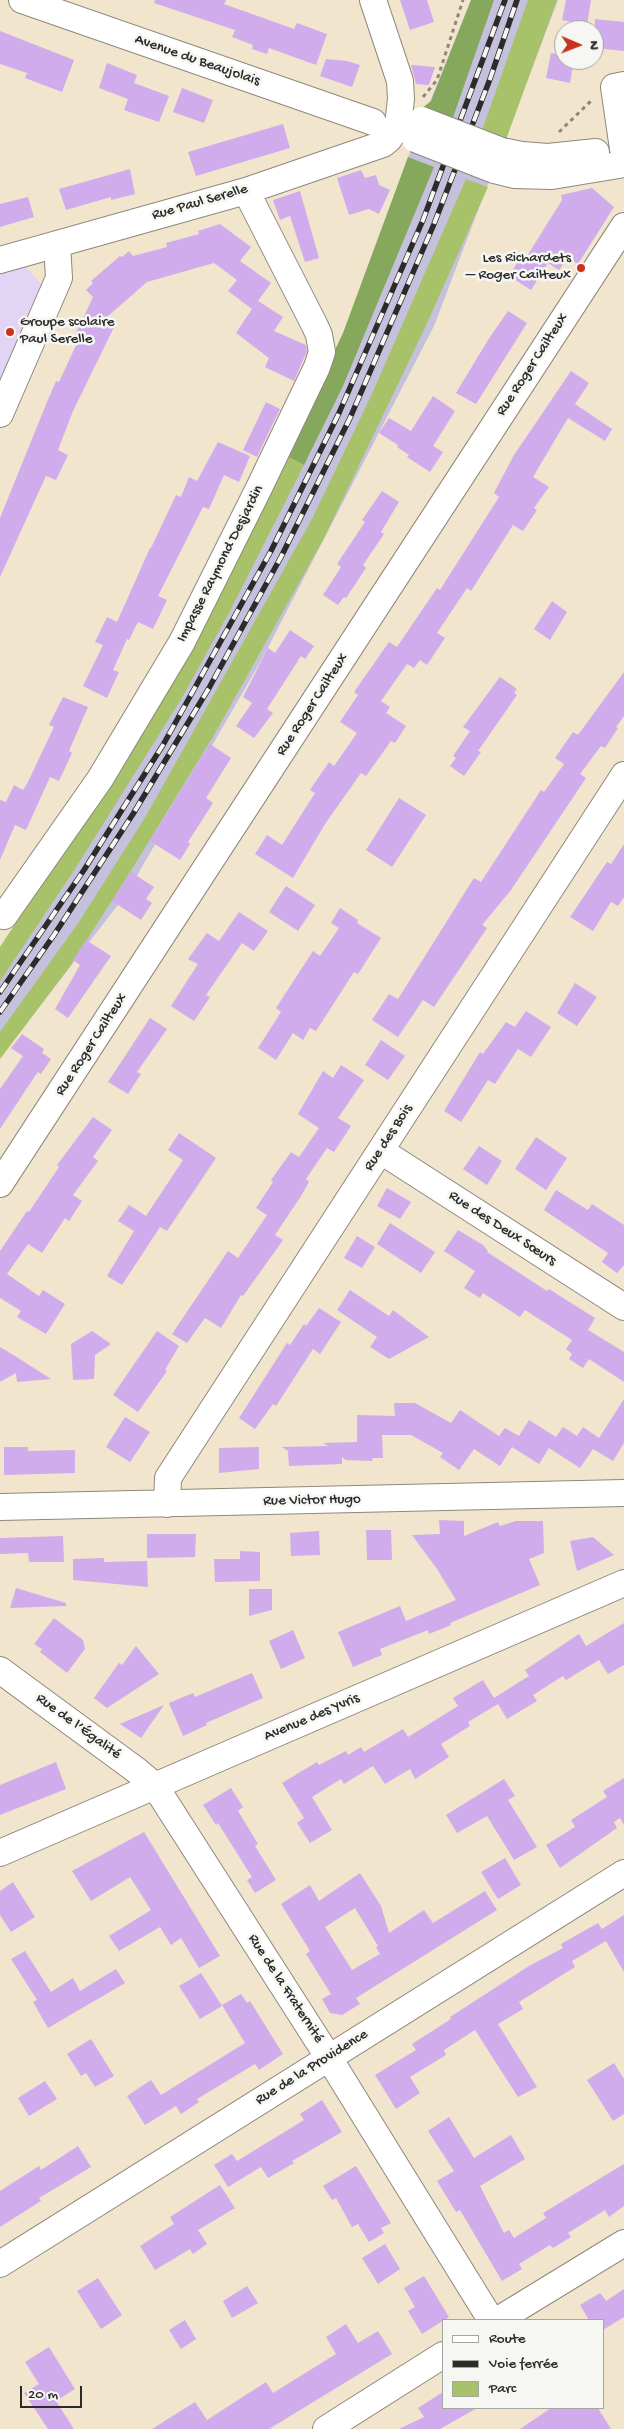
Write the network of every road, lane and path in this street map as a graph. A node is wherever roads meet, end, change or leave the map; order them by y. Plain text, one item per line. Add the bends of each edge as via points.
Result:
1 (22, 0) edge
2 (373, 0) edge
3 (463, 0) edge
4 (624, 85) edge
5 (595, 98) dead end
6 (621, 119) edge
7 (403, 122) junction
8 (624, 154) edge
9 (539, 156) junction
10 (498, 160) junction
11 (246, 191) junction
12 (624, 226) edge
13 (57, 244) junction
14 (0, 260) edge
15 (0, 414) edge
16 (624, 775) edge
17 (4, 916) dead end
18 (381, 1151) junction
19 (0, 1184) edge
20 (624, 1307) edge
21 (624, 1493) edge
22 (166, 1504) junction
23 (0, 1507) edge
24 (624, 1582) edge
25 (0, 1670) edge
26 (155, 1786) junction
27 (0, 1853) edge
28 (624, 1873) edge
29 (329, 2058) junction
30 (624, 2243) edge
31 (0, 2264) edge
32 (490, 2319) edge
33 (500, 2319) edge
34 (442, 2356) edge
35 (326, 2429) edge

1 - 7 street, Avenue du Beaujolais
2 - 7 street via 400,81
3 - 7 path via 437,80
4 - 6 street via 614,87
5 - 9 path via 563,126
6 - 8 street
7 - 10 street, bridge
7 - 11 street, Rue Paul Serelle via 383,144
8 - 9 street
8 - 10 street via 552,176 514,175
9 - 10 street
11 - 13 street, Rue Paul Serelle
11 - 17 street, Impasse Raymond Desjardin via 315,326 322,352 182,642 100,779
12 - 19 street, Rue Roger Cailteux
13 - 14 street, Rue Paul Serelle
13 - 15 street via 59,278
16 - 18 street, Rue des Bois
18 - 20 street, Rue des Deux Sœurs
18 - 22 street, Rue des Bois via 168,1478
21 - 22 street, Rue Victor Hugo
22 - 23 street, Rue Victor Hugo
24 - 26 street, Avenue des Yvris
25 - 26 street, Rue de l’Égalité
26 - 27 street, Avenue des Yvris
26 - 29 street, Rue de la Fraternité
28 - 29 street, Rue de la Providence
29 - 31 street, Rue de la Providence
29 - 32 street, Rue de la Fraternité
30 - 33 street
34 - 35 street

